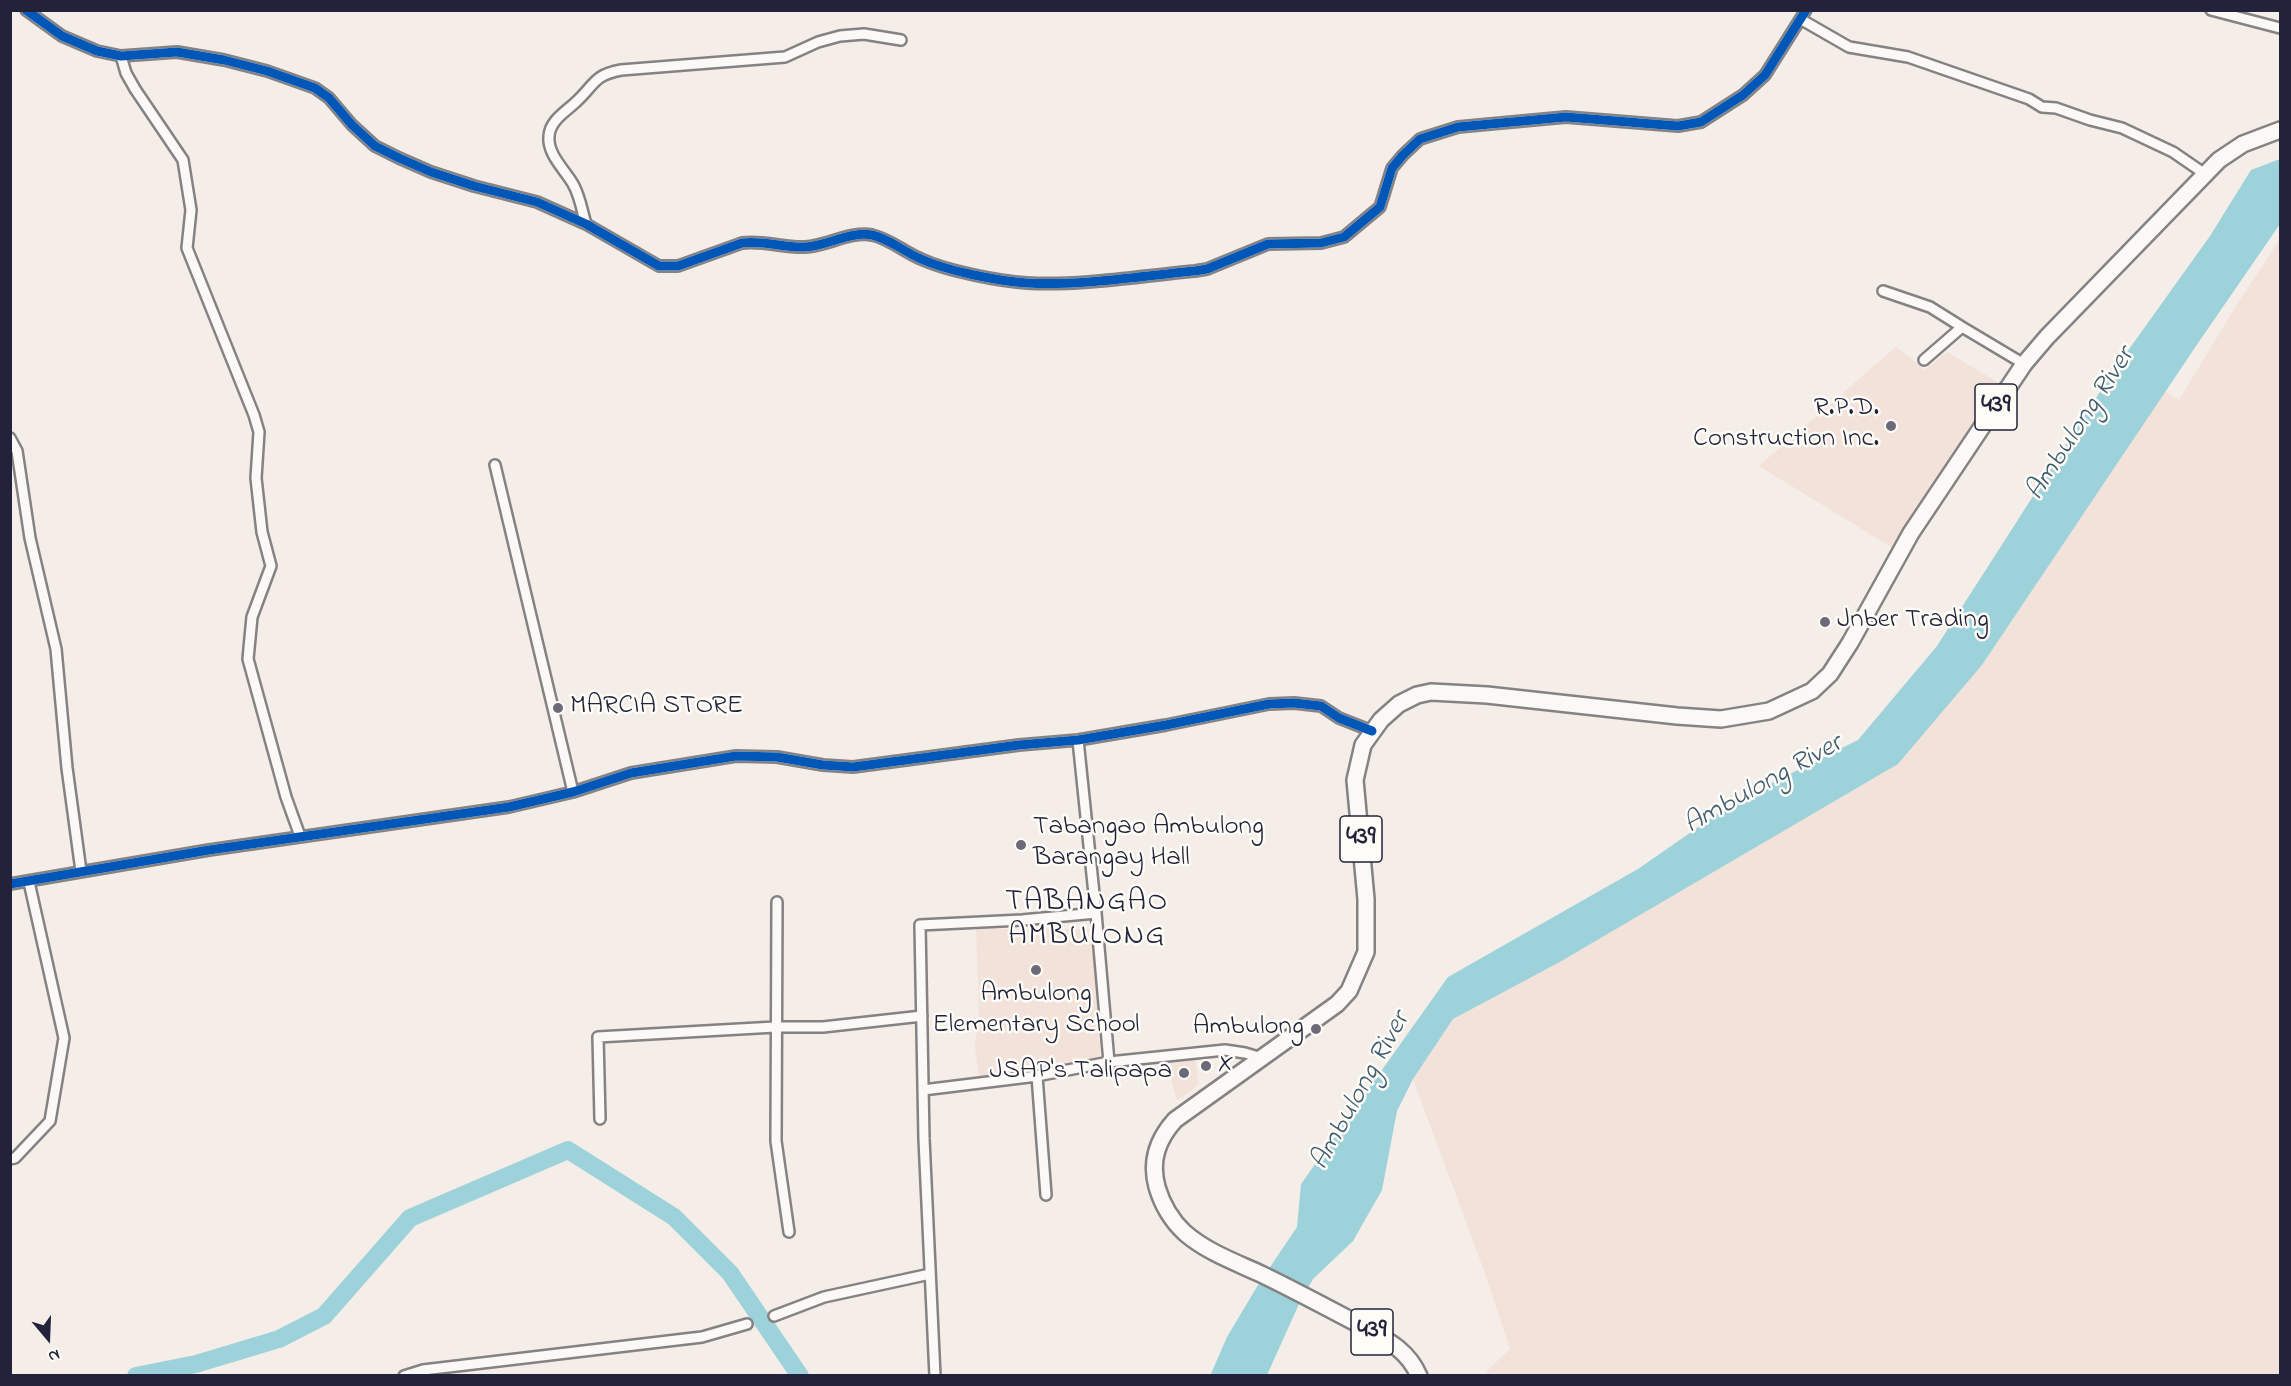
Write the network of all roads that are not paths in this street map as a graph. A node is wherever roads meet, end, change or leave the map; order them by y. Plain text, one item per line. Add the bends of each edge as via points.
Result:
1 (26, 10) edge
2 (1806, 10) edge
3 (2211, 10) edge
4 (1802, 20) junction
5 (2280, 28) edge
6 (901, 40) dead end
7 (121, 56) junction
8 (2280, 130) edge
9 (2205, 174) junction
10 (586, 224) junction
11 (1883, 291) dead end
12 (1962, 327) junction
13 (1924, 360) dead end
14 (2024, 364) junction
15 (10, 438) edge
16 (495, 465) dead end
17 (1372, 731) junction
18 (1078, 740) junction
19 (573, 792) junction
20 (300, 836) junction
21 (81, 871) junction
22 (29, 882) junction
23 (10, 884) edge
24 (777, 902) dead end
25 (1096, 914) junction
26 (922, 1016) junction
27 (775, 1027) junction
28 (1262, 1058) junction
29 (1109, 1062) junction
30 (1037, 1076) junction
31 (922, 1089) junction
32 (600, 1119) dead end
33 (10, 1159) edge
34 (1046, 1195) dead end
35 (789, 1232) dead end
36 (930, 1274) junction
37 (774, 1316) dead end
38 (747, 1324) dead end
39 (404, 1376) edge
40 (934, 1376) edge
41 (1419, 1376) edge

1 - 7 street via 80,45
2 - 4 street
3 - 5 street
4 - 9 street via 1849,47 1908,57 2030,99 2042,107 2122,128 2173,152
4 - 10 street via 1765,75 1743,95 1701,122 1678,126 1566,117 1458,127 1420,139 1403,155 1392,168 1380,207 1344,237 1321,243 1268,244 1207,269 1027,283 921,260 870,234 804,247 742,243 669,267 658,266
6 - 10 street via 864,34 840,36 785,57 621,70 600,76 563,112 549,135 549,146 579,196
7 - 10 street via 177,52 267,71 315,88 375,146 431,172 537,202
7 - 20 street via 135,89 183,160 191,210 187,248 259,432 256,478 262,532 271,566 252,617 248,660
8 - 9 main road, 439 via 2243,144
9 - 14 main road, 439
11 - 12 street via 1930,307
12 - 13 street
12 - 14 street
14 - 17 main road, 439 via 1911,533 1830,674 1812,691 1769,711 1721,719 1431,692 1398,704
15 - 21 street via 17,451 30,538 56,649
16 - 19 street
17 - 18 street via 1321,706 1294,703 1269,704
17 - 28 main road, 439 via 1363,745 1355,780 1366,899 1366,952 1349,991 1337,1004
18 - 19 street via 853,767 736,756 630,773
18 - 25 street
19 - 20 street via 509,807
20 - 21 street
21 - 22 street
22 - 23 street
22 - 33 street via 64,1038 50,1121
24 - 27 street
25 - 26 street via 920,925
25 - 29 street
26 - 27 street via 823,1027
26 - 31 street
27 - 32 street via 598,1037
27 - 35 street via 776,1141
28 - 29 street via 1225,1050
28 - 41 main road, 439 via 1166,1130 1155,1156 1154,1176 1160,1195 1185,1233 1210,1251 1315,1300 1390,1341 1405,1352
29 - 30 street
30 - 31 street
30 - 34 street
31 - 36 street
36 - 37 street via 824,1297
36 - 40 street
38 - 39 street via 702,1337 423,1370

